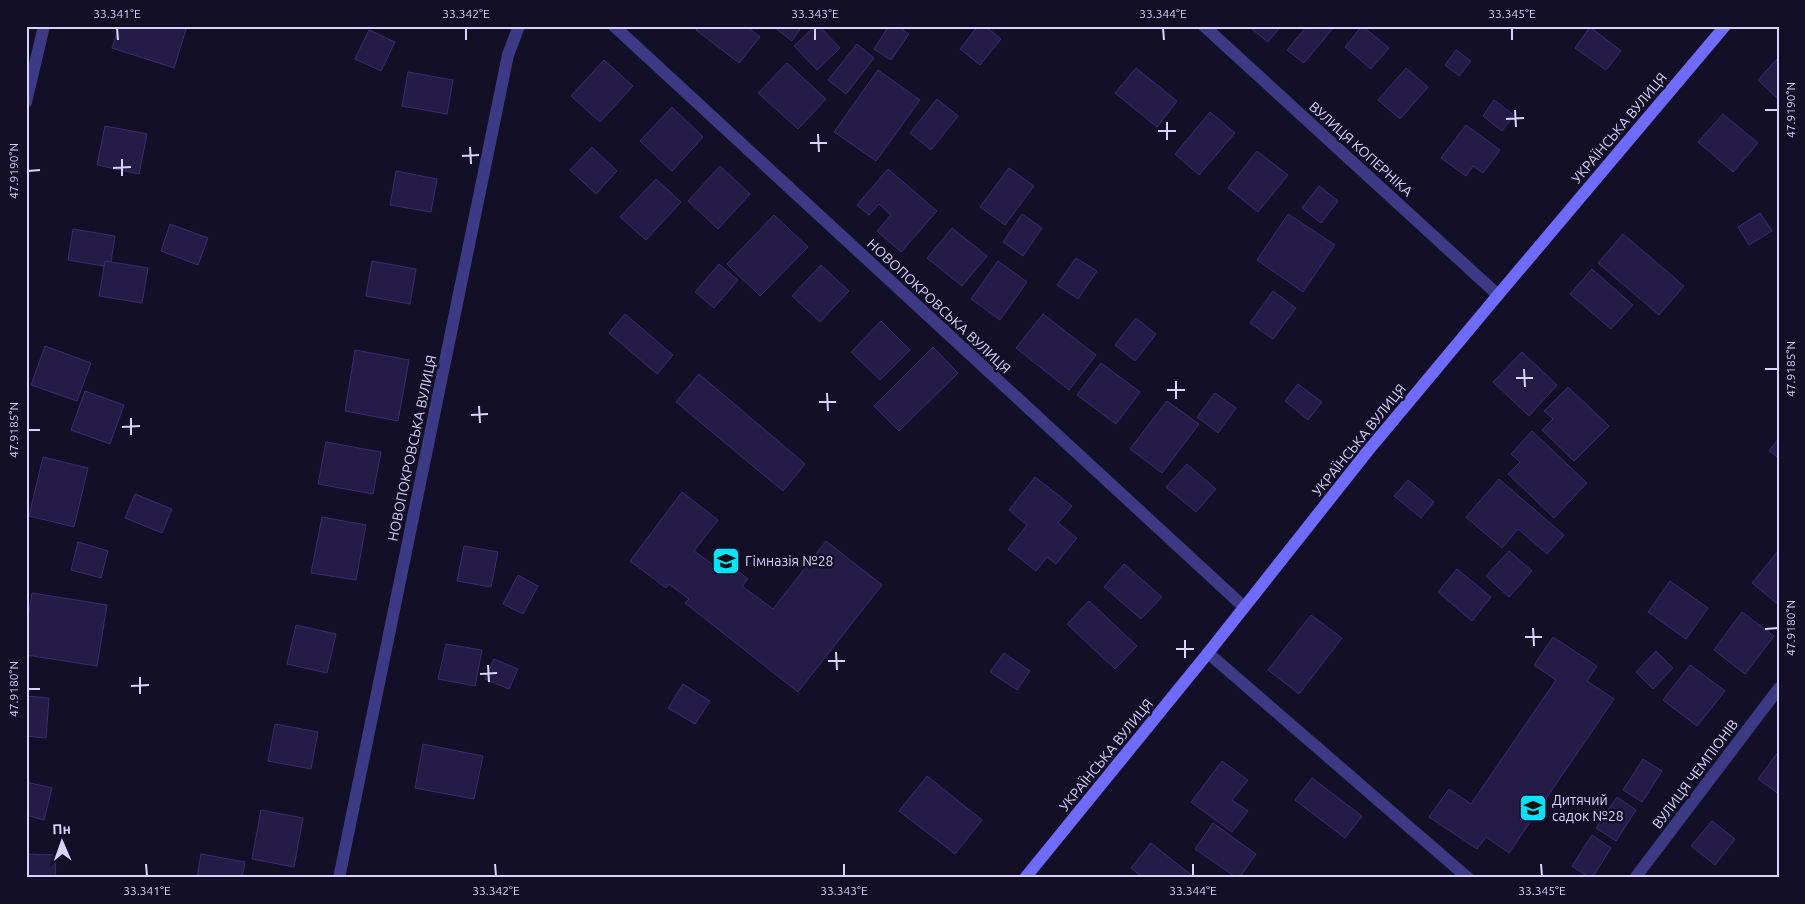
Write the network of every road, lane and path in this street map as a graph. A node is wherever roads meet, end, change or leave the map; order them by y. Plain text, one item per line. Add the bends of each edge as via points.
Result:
1 (44, 26) edge
2 (518, 26) edge
3 (614, 26) edge
4 (1204, 26) edge
5 (1725, 26) edge
6 (26, 102) edge
7 (1498, 295) junction
8 (1244, 607) junction
9 (1208, 653) junction
10 (1779, 688) edge
11 (339, 878) edge
12 (1025, 878) edge
13 (1468, 878) edge
14 (1635, 878) edge

1 - 6 street
2 - 11 street, НОВОПОКРОВСЬКА ВУЛИЦЯ via 508,55
3 - 8 street, НОВОПОКРОВСЬКА ВУЛИЦЯ
4 - 7 street, ВУЛИЦЯ КОПЕРНІКА
5 - 7 main road, УКРАЇНСЬКА ВУЛИЦЯ
7 - 8 main road, УКРАЇНСЬКА ВУЛИЦЯ
8 - 9 main road, УКРАЇНСЬКА ВУЛИЦЯ
9 - 12 main road, УКРАЇНСЬКА ВУЛИЦЯ
9 - 13 street
10 - 14 street, ВУЛИЦЯ ЧЕМПІОНІВ

